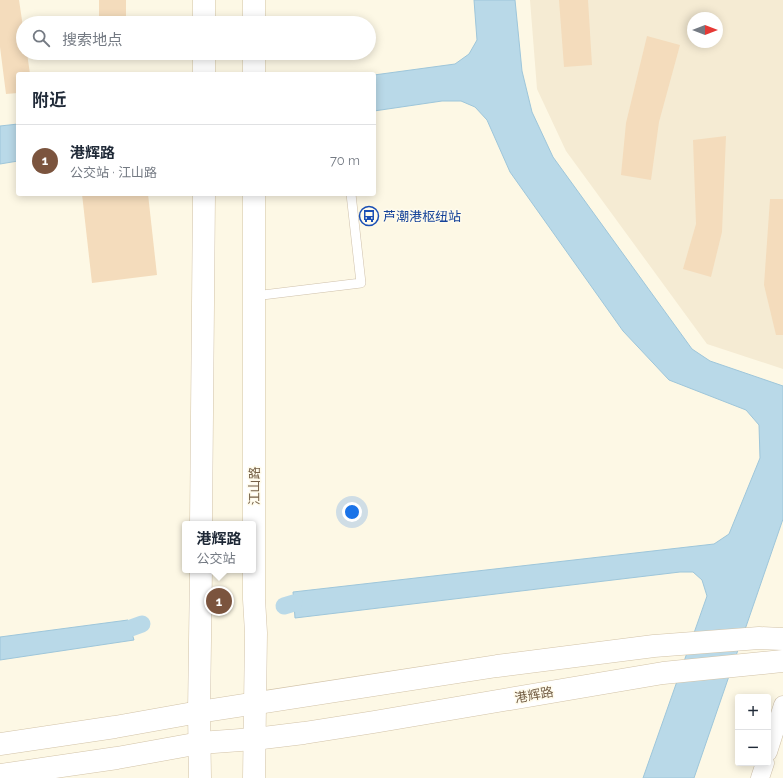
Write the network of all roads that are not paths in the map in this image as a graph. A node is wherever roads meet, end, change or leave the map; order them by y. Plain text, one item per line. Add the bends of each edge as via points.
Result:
1 (204, 0) edge
2 (254, 0) edge
3 (204, 16) edge
4 (254, 16) edge
5 (204, 60) edge
6 (254, 60) edge
7 (204, 72) edge
8 (254, 72) edge
9 (204, 196) edge
10 (254, 196) edge
11 (351, 196) edge
12 (254, 296) junction
13 (201, 521) edge
14 (254, 521) edge
15 (201, 573) edge
16 (254, 573) edge
17 (783, 638) edge
18 (783, 661) edge
19 (255, 703) junction
20 (783, 705) edge
21 (199, 712) junction
22 (254, 739) junction
23 (200, 743) junction
24 (771, 743) edge
25 (0, 744) edge
26 (763, 766) edge
27 (0, 775) edge
28 (200, 778) edge
29 (254, 778) edge
30 (760, 778) edge

1 - 3 main road
2 - 4 main road
5 - 7 main road
6 - 8 main road
9 - 13 main road
10 - 12 main road, 江山路
11 - 12 lane via 362,283
12 - 14 main road, 江山路
15 - 21 main road
16 - 19 main road, 江山路
17 - 19 main road via 654,646 497,666
18 - 22 main road, 港辉路 via 663,673 374,722
19 - 21 main road
19 - 22 main road, 江山路
20 - 24 street
21 - 23 main road
21 - 25 main road
22 - 23 main road, 港辉路
22 - 29 main road, 江山路
23 - 27 main road, 港辉路
23 - 28 main road
26 - 30 street

